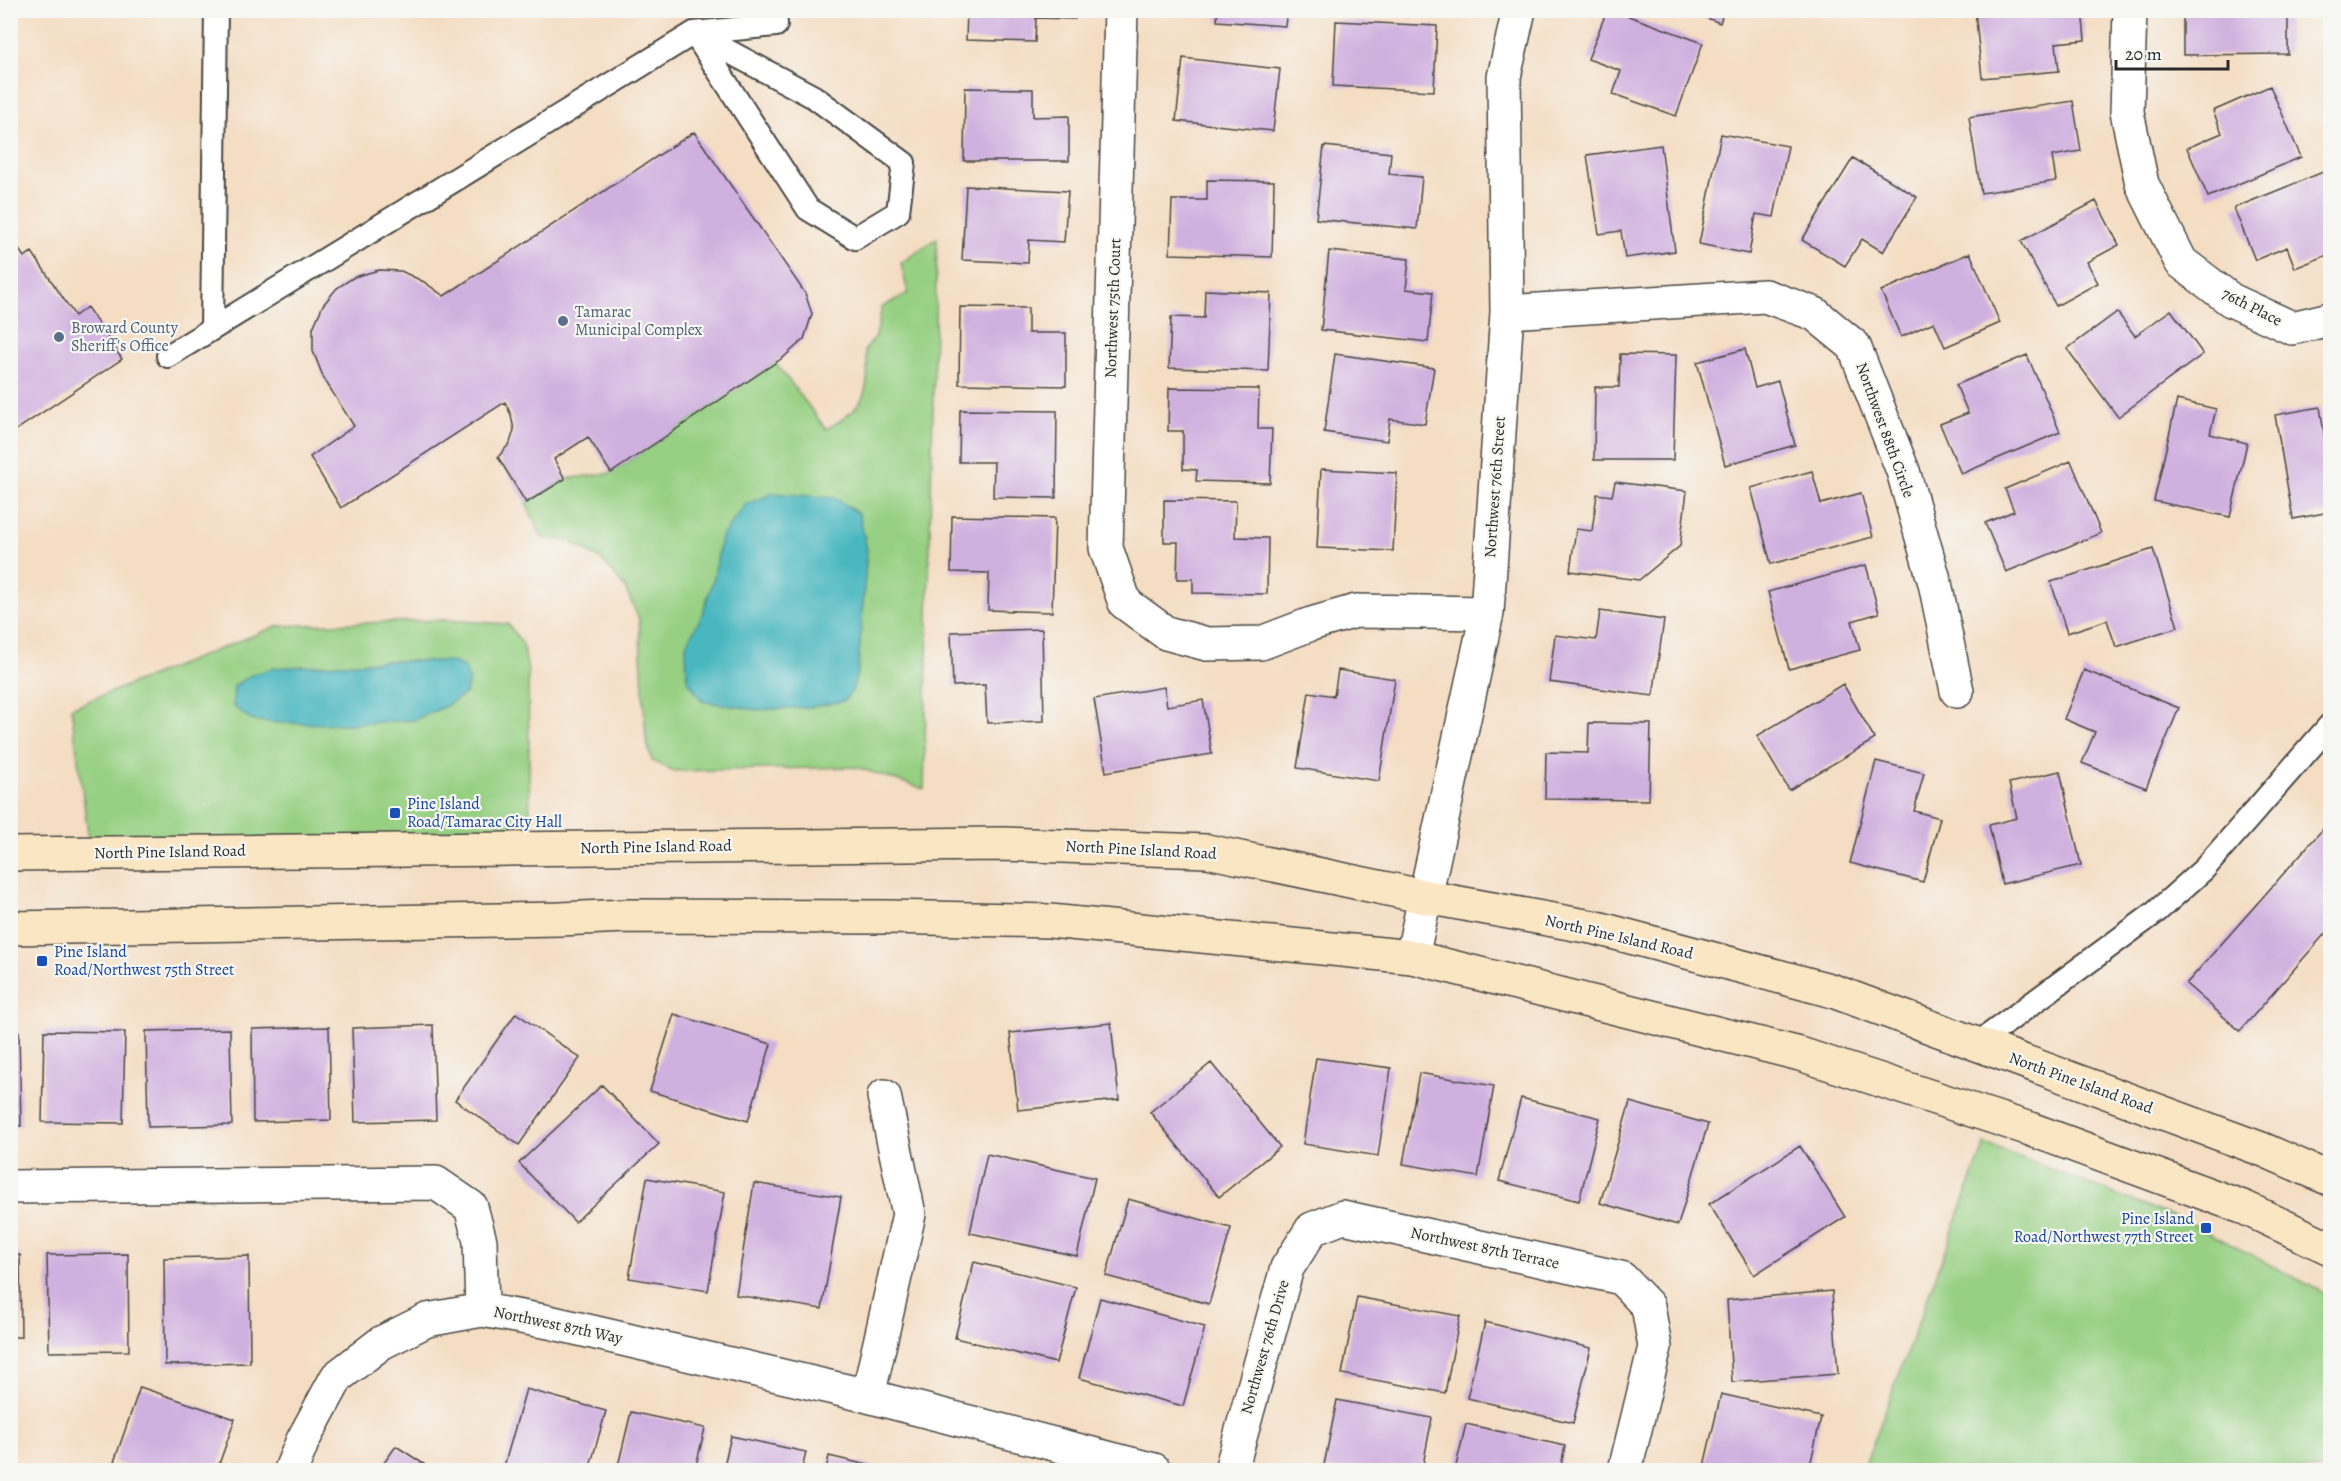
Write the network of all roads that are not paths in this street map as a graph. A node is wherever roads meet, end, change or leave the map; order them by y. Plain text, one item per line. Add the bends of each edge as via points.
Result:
1 (216, 10) edge
2 (776, 10) edge
3 (1121, 10) edge
4 (1519, 10) edge
5 (2130, 10) edge
6 (693, 33) junction
7 (1507, 312) junction
8 (2331, 319) edge
9 (212, 329) junction
10 (168, 356) dead end
11 (1487, 613) junction
12 (1957, 691) dead end
13 (2331, 725) edge
14 (10, 854) edge
15 (1426, 897) junction
16 (10, 928) edge
17 (1412, 957) junction
18 (1977, 1044) junction
19 (884, 1096) dead end
20 (2331, 1179) edge
21 (10, 1187) edge
22 (1312, 1229) joint
23 (2331, 1248) edge
24 (482, 1310) junction
25 (868, 1396) junction
26 (291, 1470) edge
27 (1154, 1470) edge
28 (1231, 1470) edge
29 (1625, 1470) edge

1 - 9 lane
2 - 6 lane via 776,25
3 - 11 street, Northwest 75th Court via 1106,548 1125,603 1166,633 1208,644 1261,643 1356,611
4 - 7 street, Northwest 76th Street via 1504,78
5 - 8 street, 76th Place via 2127,112 2142,184 2181,262 2231,300 2292,328
6 - 6 lane via 808,209 855,238 898,212 904,163 814,97
6 - 9 lane
7 - 11 street, Northwest 76th Street
7 - 12 street, Northwest 88th Circle via 1765,296 1815,314 1854,346 1903,471 1935,583
9 - 10 lane
11 - 15 street, Northwest 76th Street
13 - 18 lane via 2204,869 2156,912
14 - 15 main road, North Pine Island Road via 1003,844 1207,851
15 - 17 street, Northwest 76th Street
15 - 18 main road, North Pine Island Road via 1597,928 1833,991
16 - 17 main road via 626,916 889,917 1050,921
17 - 23 main road via 1800,1054 2030,1129 2246,1208
18 - 20 main road, North Pine Island Road via 2264,1150
19 - 25 street via 909,1214
21 - 24 street, Northwest 87th Way via 436,1183 471,1208 480,1241
22 - 28 street, Northwest 76th Drive via 1287,1268
22 - 29 street, Northwest 87th Terrace via 1343,1217 1621,1278 1648,1306 1655,1347
24 - 25 street, Northwest 87th Way
24 - 26 street via 427,1320 381,1343 337,1377
25 - 27 street, Northwest 87th Way

